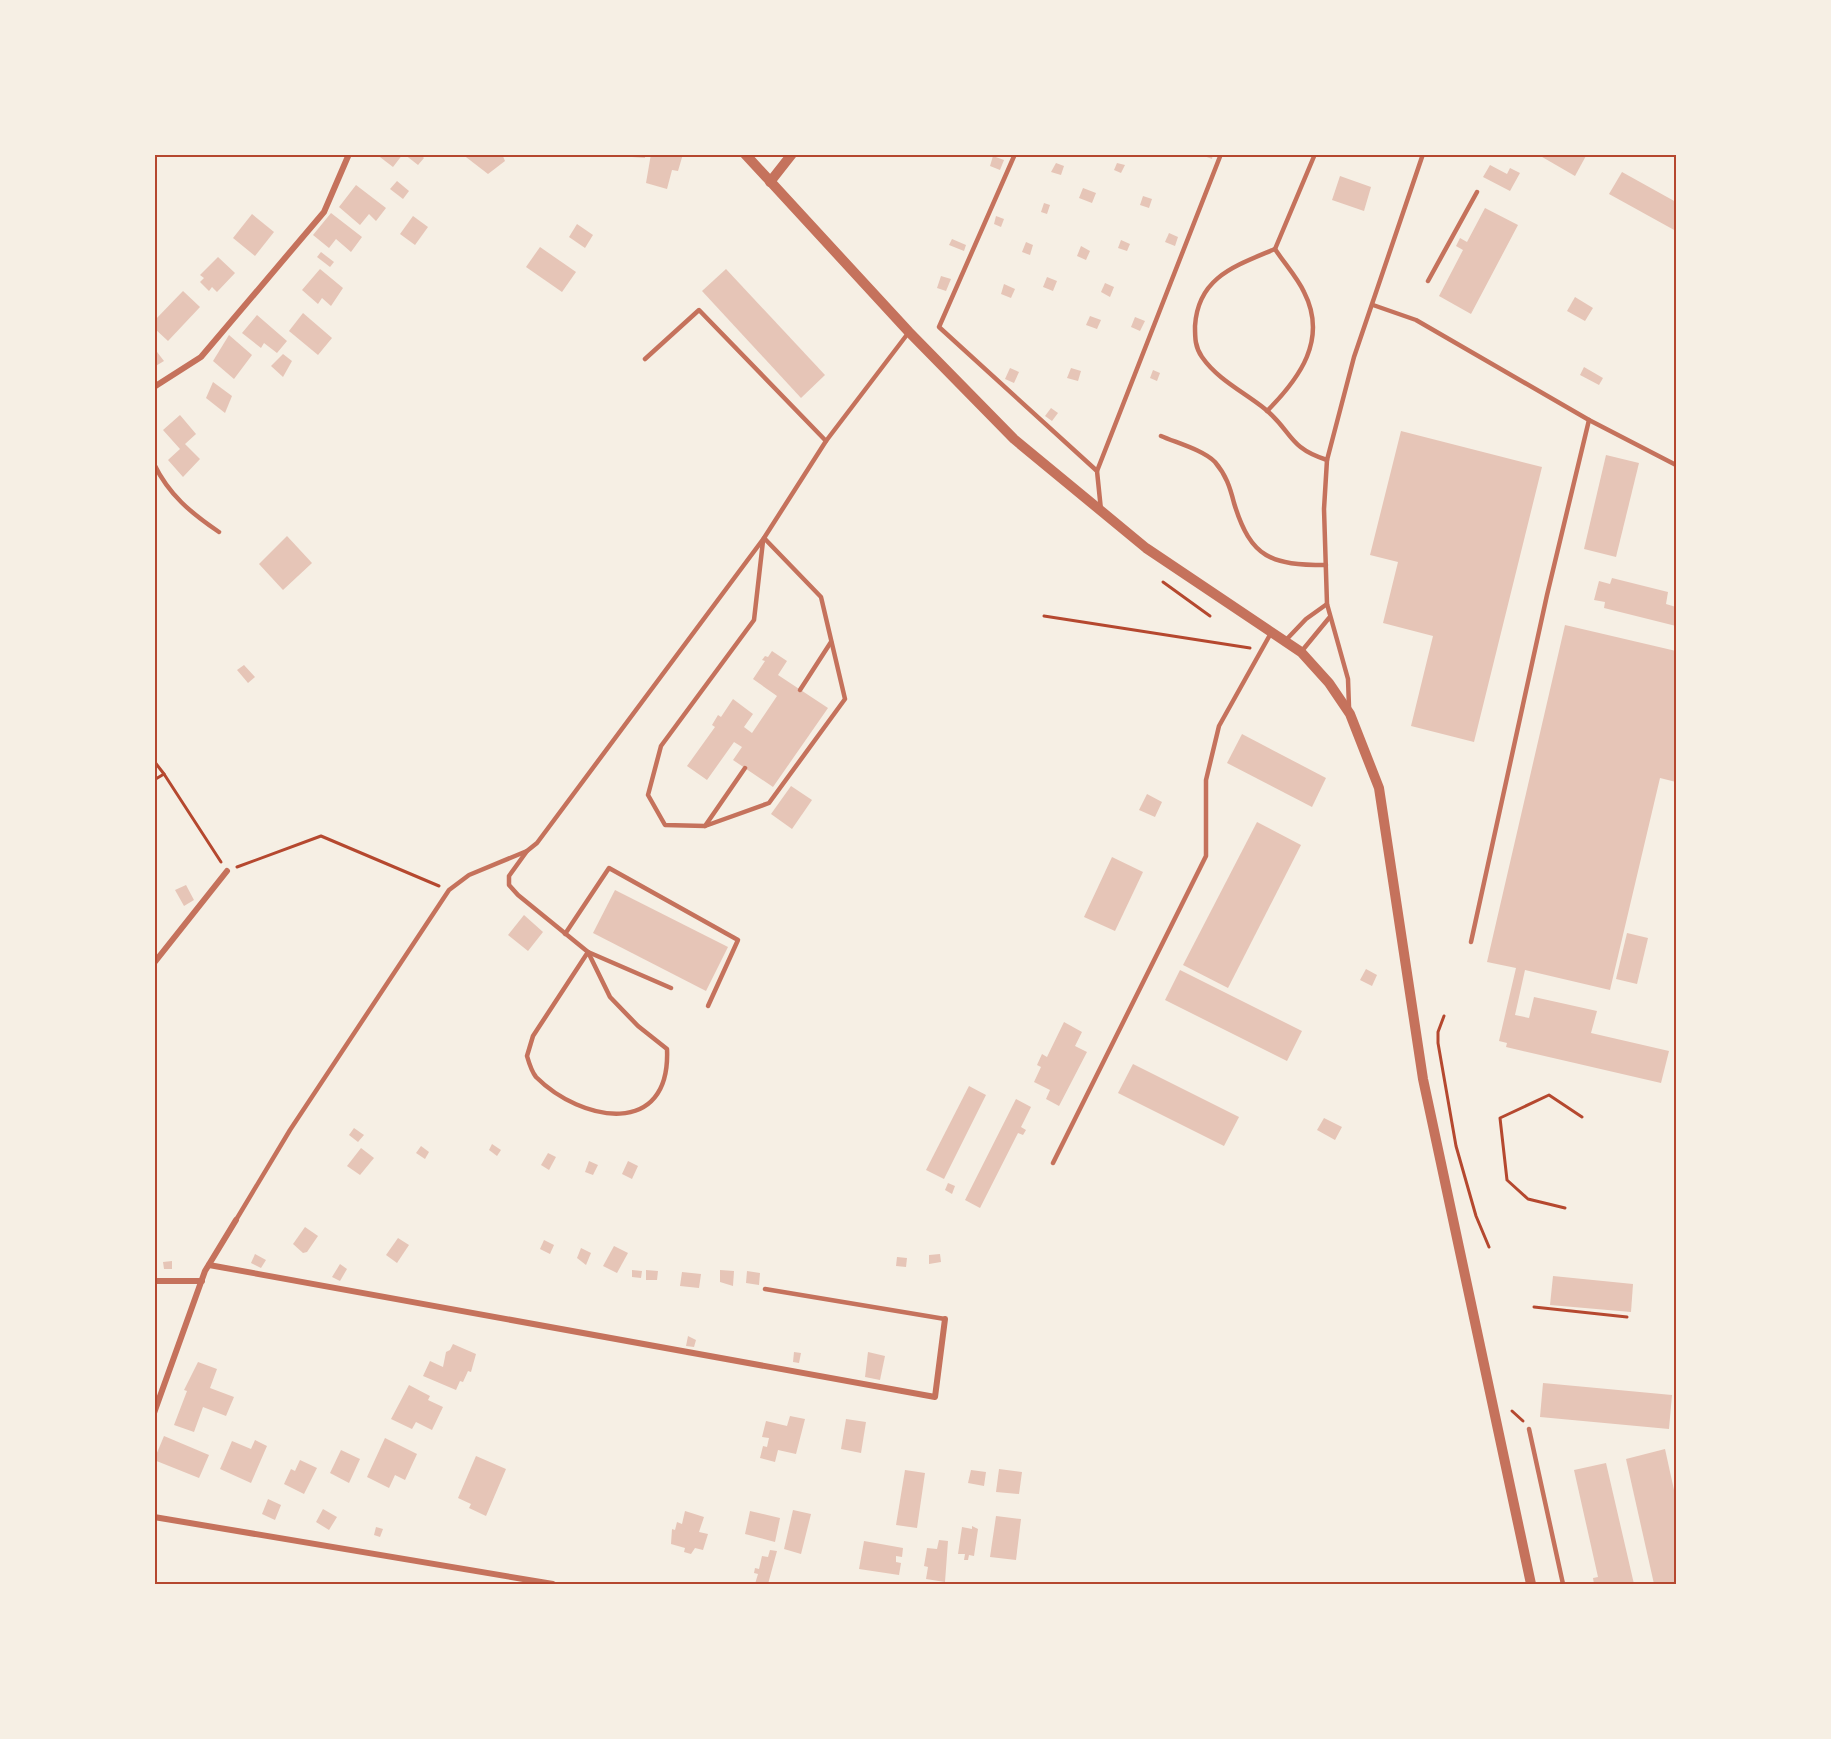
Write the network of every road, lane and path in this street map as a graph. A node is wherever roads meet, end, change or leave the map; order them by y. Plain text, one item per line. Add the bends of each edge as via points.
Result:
1 (349, 154) edge
2 (745, 154) edge
3 (792, 154) edge
4 (1014, 154) edge
5 (1221, 154) edge
6 (1315, 154) edge
7 (1423, 154) edge
8 (770, 182) junction
9 (1477, 192) dead end
10 (1275, 249) junction
11 (1428, 281) dead end
12 (1373, 306) junction
13 (909, 332) junction
14 (645, 359) dead end
15 (154, 387) edge
16 (1267, 411) junction
17 (1589, 420) junction
18 (1161, 436) dead end
19 (826, 441) junction
20 (1327, 460) junction
21 (154, 464) edge
22 (1677, 465) edge
23 (1097, 471) junction
24 (1101, 513) junction
25 (219, 532) dead end
26 (764, 538) junction
27 (1326, 565) junction
28 (1163, 582) dead end
29 (1327, 604) junction
30 (1044, 616) dead end
31 (1210, 616) dead end
32 (1329, 618) junction
33 (1272, 631) junction
34 (1286, 640) junction
35 (831, 642) junction
36 (1261, 650) junction
37 (1301, 652) junction
38 (800, 690) dead end
39 (1350, 714) junction
40 (154, 761) edge
41 (745, 768) dead end
42 (164, 774) junction
43 (154, 780) edge
44 (705, 826) junction
45 (527, 851) junction
46 (227, 871) junction
47 (449, 890) junction
48 (565, 934) junction
49 (1471, 942) dead end
50 (588, 952) junction
51 (154, 963) edge
52 (671, 988) dead end
53 (708, 1006) dead end
54 (1444, 1016) dead end
55 (1582, 1117) dead end
56 (1053, 1163) dead end
57 (1565, 1208) dead end
58 (236, 1220) joint
59 (1489, 1248) dead end
60 (209, 1265) junction
61 (154, 1281) edge
62 (202, 1281) junction
63 (765, 1289) dead end
64 (1534, 1307) dead end
65 (1627, 1317) dead end
66 (945, 1319) joint
67 (154, 1413) edge
68 (1530, 1429) dead end
69 (154, 1516) edge
70 (553, 1584) edge
71 (1531, 1584) edge
72 (1563, 1584) edge

1 - 15 street via 324,212 201,357
2 - 8 street
3 - 8 street
4 - 23 lane via 939,327
5 - 23 lane
6 - 10 lane
7 - 12 lane
8 - 13 street
9 - 11 lane
10 - 16 lane via 1304,291 1315,330 1298,377
10 - 16 lane via 1225,271 1206,290 1198,304 1194,342 1219,376
12 - 17 lane via 1416,320
12 - 20 lane via 1354,357
13 - 19 lane
13 - 24 street via 1014,439
14 - 19 lane via 699,310
16 - 20 lane via 1300,449
17 - 22 lane
17 - 49 lane
18 - 27 lane via 1212,459 1230,484 1245,532 1264,554 1289,565
19 - 26 lane
20 - 27 lane
21 - 25 lane via 164,484 188,511
23 - 24 lane
24 - 33 street via 1184,575
26 - 35 lane via 821,597
26 - 44 lane via 754,620 661,746 648,795 665,825
26 - 45 lane via 537,843
27 - 29 lane
28 - 31 path
29 - 32 lane
29 - 34 lane
30 - 36 path
32 - 37 lane
32 - 39 lane via 1348,679
33 - 34 street
33 - 36 lane
34 - 37 street
35 - 38 lane
35 - 44 lane via 845,699 769,803
36 - 56 lane via 1219,726 1206,780 1206,856
37 - 39 street via 1329,682
39 - 71 street via 1379,788 1423,1079
40 - 42 path
41 - 44 lane
42 - 43 path
42 - 46 path
45 - 47 lane via 469,875
45 - 48 lane via 509,876 509,885
46 - 47 path via 321,836
46 - 51 street
47 - 58 lane
48 - 50 lane
48 - 53 lane via 609,868 738,940
50 - 50 lane via 610,997 667,1049 665,1082 654,1101 629,1114 599,1112 559,1095 535,1076 526,1056 533,1036
50 - 52 lane
54 - 59 path via 1438,1043 1456,1146
55 - 57 path via 1550,1095 1500,1118 1508,1180 1528,1199
58 - 60 street
60 - 62 street
60 - 66 street via 935,1397
61 - 62 street
62 - 67 street
63 - 66 lane
64 - 65 path
68 - 72 lane
69 - 70 street

